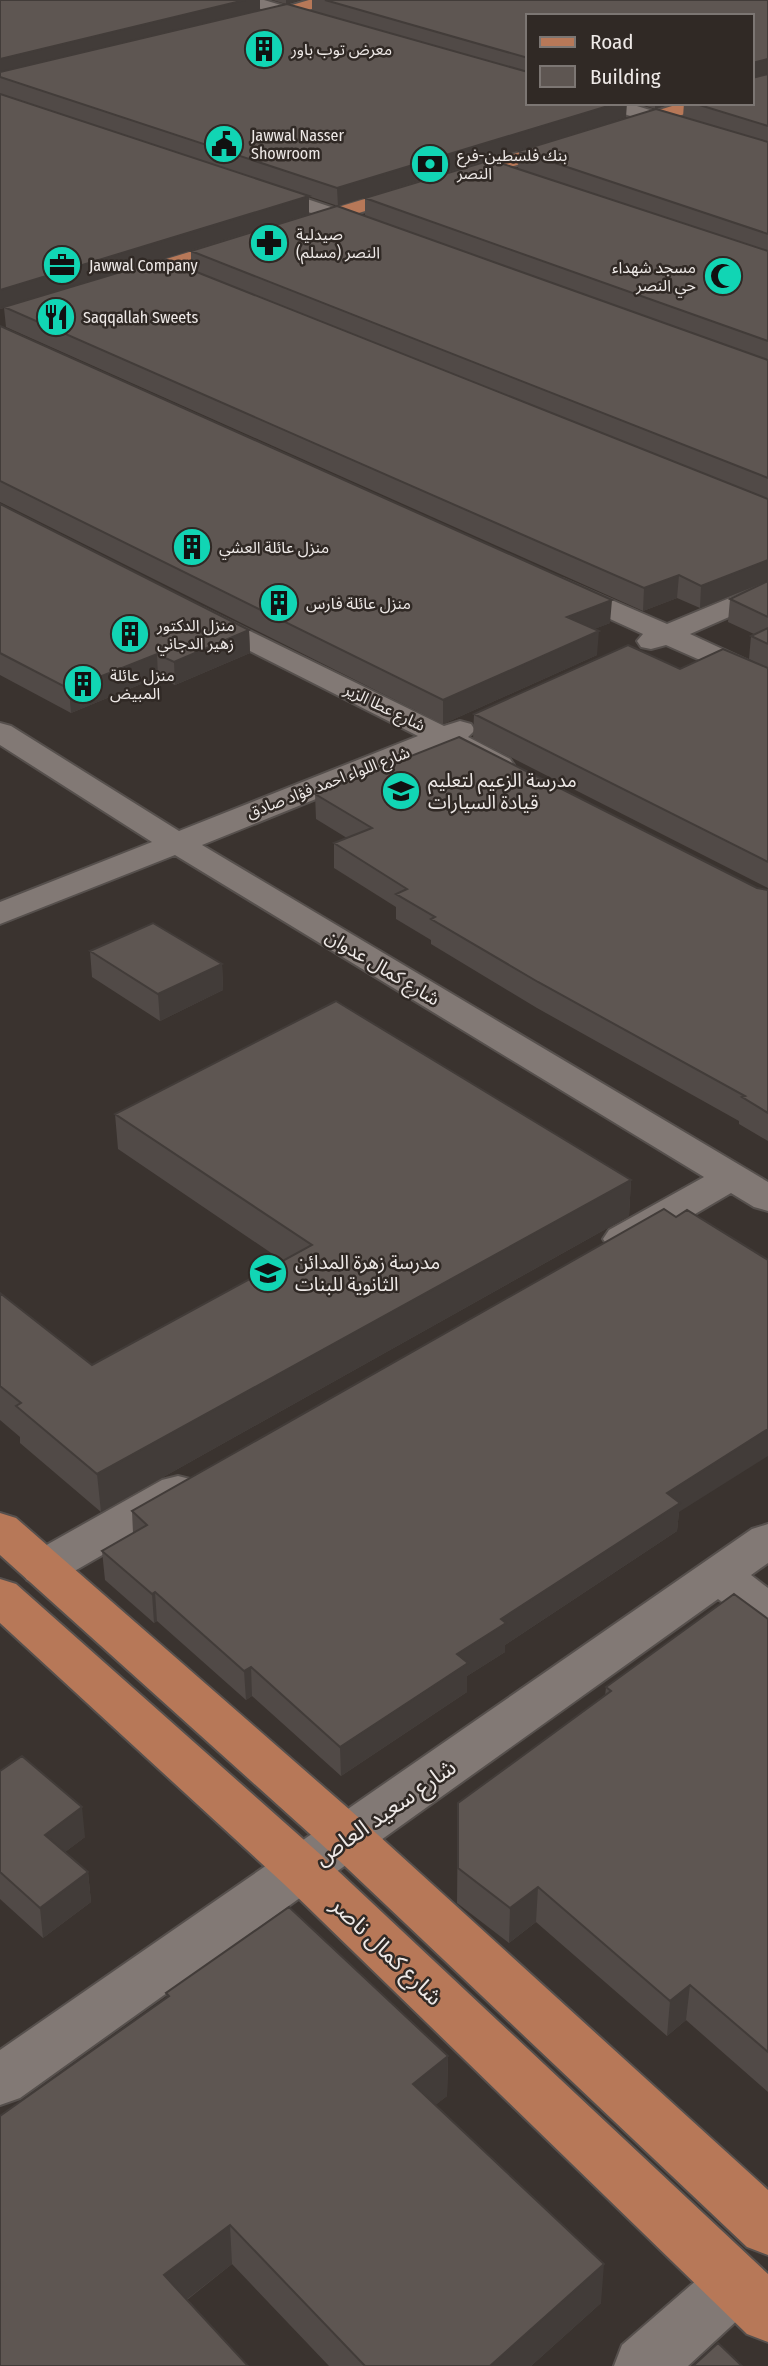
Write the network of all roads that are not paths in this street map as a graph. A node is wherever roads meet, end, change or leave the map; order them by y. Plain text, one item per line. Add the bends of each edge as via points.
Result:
1 (246, 0) edge
2 (326, 0) edge
3 (286, 6) edge
4 (234, 22) edge
5 (340, 27) edge
6 (614, 105) edge
7 (690, 105) edge
8 (632, 110) junction
9 (654, 111) edge
10 (768, 152) edge
11 (488, 167) junction
12 (527, 180) edge
13 (239, 182) edge
14 (325, 211) junction
15 (279, 225) edge
16 (388, 233) edge
17 (163, 267) junction
18 (201, 283) edge
19 (538, 576) edge
20 (768, 590) edge
21 (182, 605) edge
22 (666, 634) junction
23 (629, 651) edge
24 (768, 681) edge
25 (482, 720) edge
26 (0, 732) edge
27 (445, 737) junction
28 (520, 776) edge
29 (175, 842) junction
30 (0, 914) edge
31 (732, 1177) junction
32 (768, 1199) edge
33 (587, 1259) edge
34 (212, 1472) edge
35 (0, 1529) edge
36 (768, 1540) edge
37 (43, 1568) junction
38 (718, 1575) junction
39 (0, 1596) edge
40 (768, 1612) edge
41 (348, 1839) junction
42 (303, 1870) junction
43 (0, 2081) edge
44 (768, 2228) edge
45 (752, 2299) edge
46 (644, 2366) edge

1 - 3 street
2 - 3 main road
3 - 4 main road
3 - 5 street
6 - 8 street
7 - 9 main road
8 - 9 street
8 - 14 main road
9 - 10 street
9 - 11 main road
11 - 12 street
11 - 14 main road
13 - 14 street
14 - 15 main road
14 - 16 street
17 - 17 main road via 253,233 103,280
17 - 18 street
19 - 22 street
20 - 22 street
21 - 27 street, شارع عطا الزير
22 - 23 street
22 - 24 street
25 - 27 street, شارع اللواء احمد فؤاد صادق
26 - 29 street, شارع كمال عدوان
27 - 28 street, شارع عطا الزير
27 - 29 street, شارع اللواء احمد فؤاد صادق
29 - 30 street, شارع اللواء احمد فؤاد صادق
29 - 31 street, شارع كمال عدوان
31 - 32 street, شارع كمال عدوان
31 - 33 street
34 - 37 street
35 - 37 main road
36 - 38 street, شارع سعيد العاص
37 - 41 main road
38 - 40 street
38 - 41 street, شارع سعيد العاص
39 - 42 main road, شارع كمال ناصر
41 - 42 street, شارع سعيد العاص
41 - 44 main road
42 - 43 street, شارع سعيد العاص
42 - 45 main road, شارع كمال ناصر
45 - 46 street

